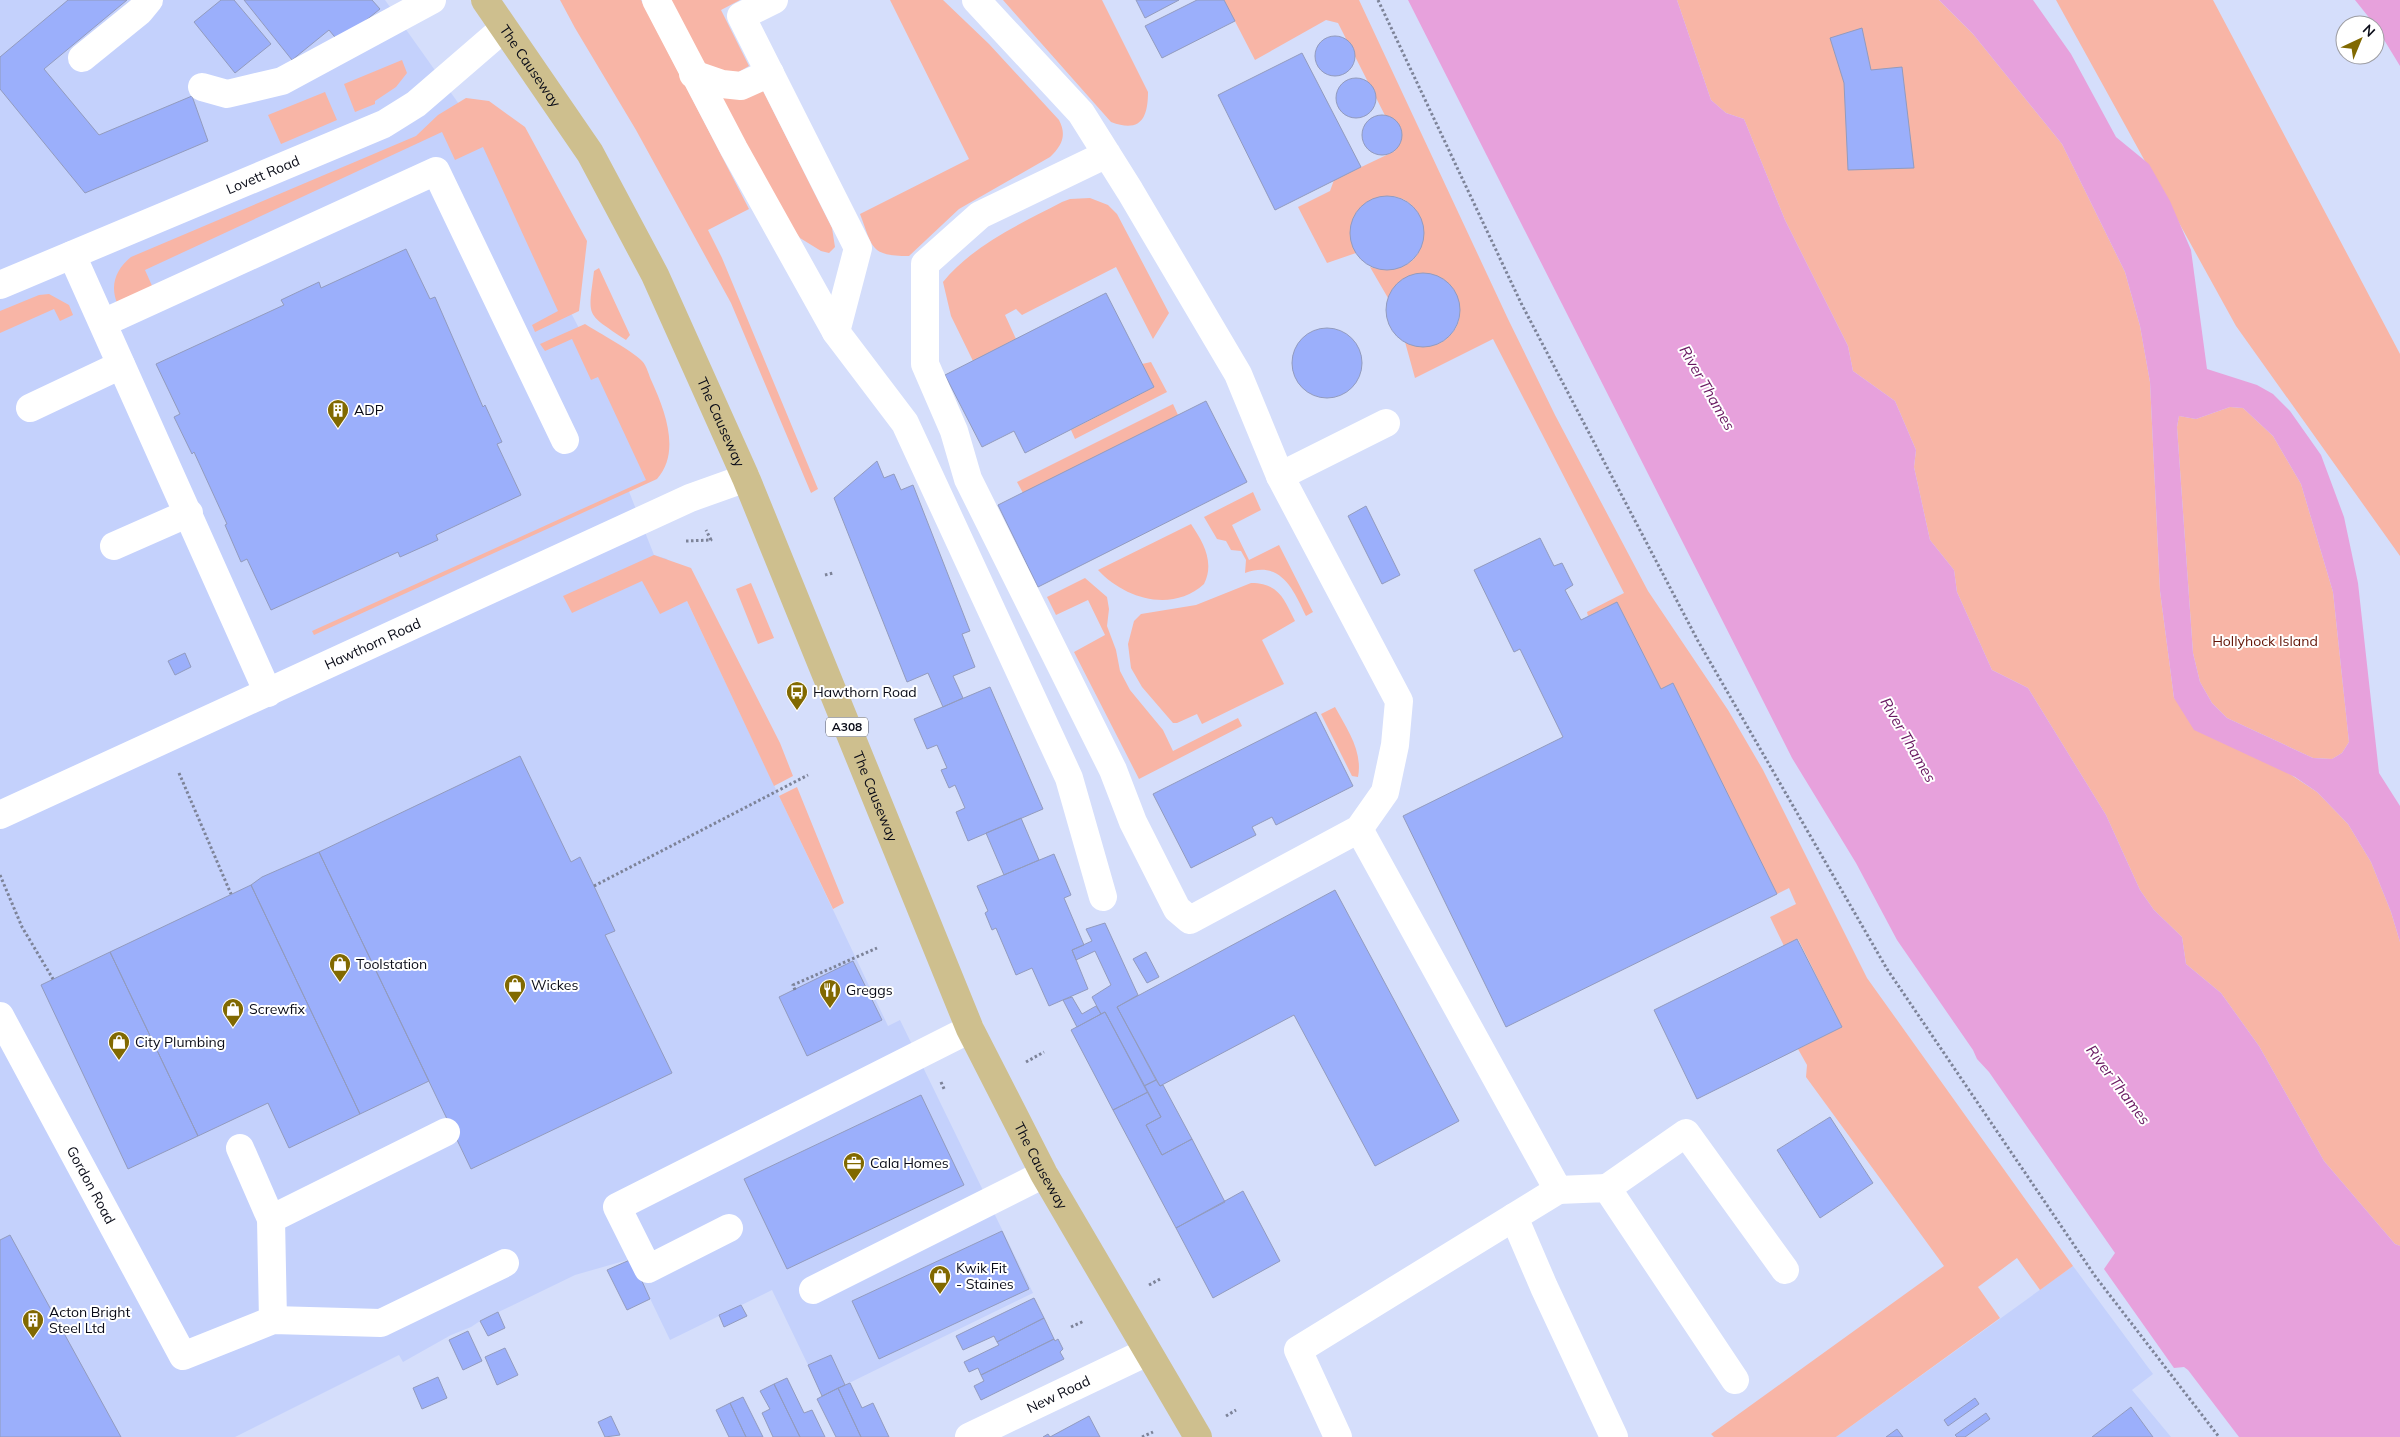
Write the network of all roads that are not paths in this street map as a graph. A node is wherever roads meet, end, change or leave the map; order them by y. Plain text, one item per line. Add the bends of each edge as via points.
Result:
1 (149, 0) edge
2 (432, 0) edge
3 (656, 0) edge
4 (774, 0) edge
5 (976, 0) edge
6 (495, 15) edge
7 (82, 58) dead end
8 (770, 73) junction
9 (693, 74) junction
10 (202, 87) dead end
11 (1107, 154) junction
12 (72, 255) junction
13 (0, 285) edge
14 (103, 324) junction
15 (836, 332) junction
16 (121, 366) junction
17 (30, 408) dead end
18 (1386, 423) dead end
19 (566, 440) dead end
20 (1280, 476) junction
21 (746, 478) junction
22 (188, 513) junction
23 (114, 546) dead end
24 (268, 693) junction
25 (0, 815) edge
26 (1359, 829) junction
27 (1103, 897) dead end
28 (0, 1016) edge
29 (970, 1029) junction
30 (446, 1132) dead end
31 (240, 1148) dead end
32 (1044, 1174) junction
33 (1607, 1188) junction
34 (1558, 1190) junction
35 (1514, 1217) junction
36 (271, 1219) junction
37 (729, 1228) dead end
38 (505, 1263) dead end
39 (1785, 1270) dead end
40 (813, 1290) dead end
41 (273, 1320) junction
42 (1147, 1352) junction
43 (1734, 1380) dead end
44 (970, 1437) edge
45 (1198, 1437) edge
46 (1338, 1437) edge
47 (1614, 1437) edge

1 - 7 street
2 - 10 street via 282,81 226,94
3 - 9 street
4 - 8 street via 741,16
5 - 11 street via 1081,113
6 - 12 street, Lovett Road via 416,104 384,124
6 - 21 main road, The Causeway / A308 via 594,162 655,276
8 - 9 street via 741,86 722,84
8 - 15 street via 858,248
9 - 15 street
11 - 20 street via 1238,374
11 - 26 street via 980,215 924,264 925,364 954,431 968,480 1113,770 1133,822 1177,909 1190,920
12 - 13 street, Lovett Road
12 - 14 street
14 - 16 street
14 - 19 street via 436,171
15 - 27 street via 905,423 1069,778
16 - 17 street
16 - 22 street
18 - 20 street
20 - 26 street via 1399,701 1395,745 1385,792
21 - 24 street, Hawthorn Road via 690,498
21 - 29 main road, The Causeway / A308
22 - 23 street
22 - 24 street
24 - 25 street, Hawthorn Road
26 - 34 street
28 - 41 street, Gordon Road via 183,1356
29 - 32 main road, The Causeway / A308
29 - 37 street via 617,1207 648,1269
30 - 36 street
31 - 36 street
32 - 40 street
32 - 42 main road, The Causeway / A308
33 - 34 street
33 - 39 street via 1686,1133
33 - 43 street
34 - 35 street
35 - 46 street via 1298,1350
35 - 47 street
36 - 41 street
38 - 41 street via 381,1323
42 - 44 street, New Road
42 - 45 main road, The Causeway / A308

